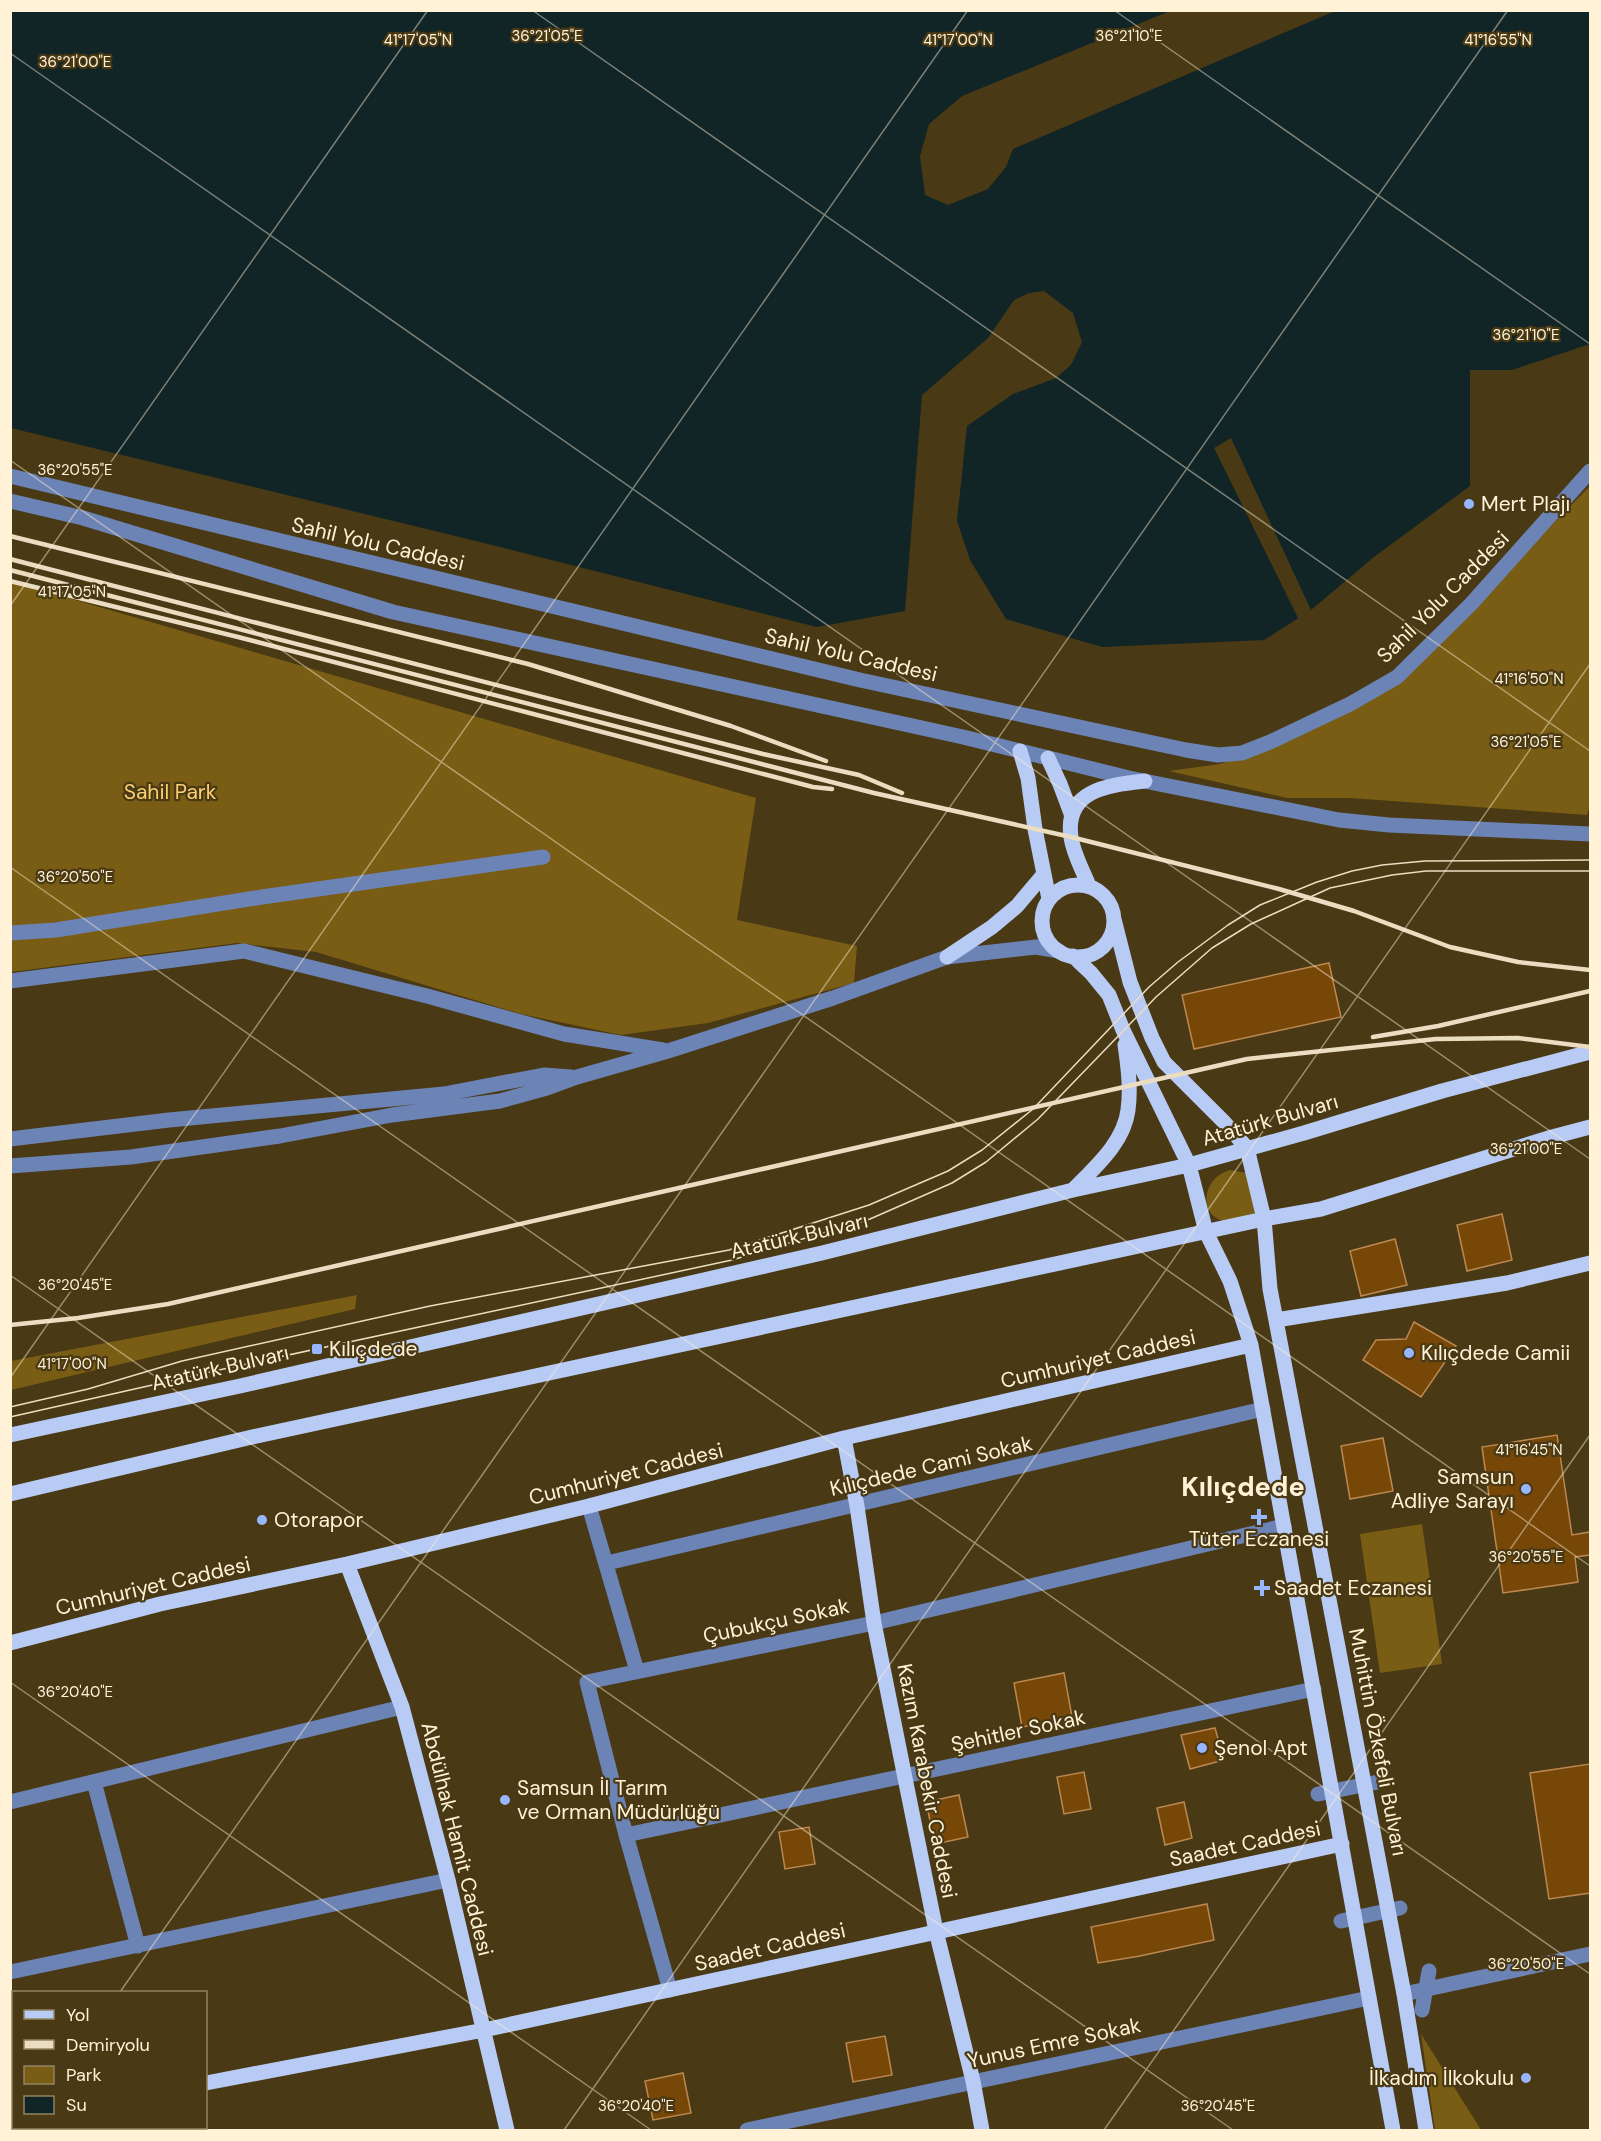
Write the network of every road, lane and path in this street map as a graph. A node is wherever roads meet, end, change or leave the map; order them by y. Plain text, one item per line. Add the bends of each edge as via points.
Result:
1 (1590, 471) edge
2 (10, 476) edge
3 (10, 501) edge
4 (1020, 751) junction
5 (1048, 758) junction
6 (1145, 781) junction
7 (1072, 816) junction
8 (1590, 834) edge
9 (543, 857) dead end
10 (1044, 874) junction
11 (1089, 886) junction
12 (1049, 899) junction
13 (1114, 919) junction
14 (10, 933) edge
15 (1066, 954) junction
16 (947, 957) junction
17 (10, 981) edge
18 (1123, 1030) junction
19 (668, 1051) junction
20 (1590, 1052) edge
21 (577, 1077) junction
22 (1590, 1127) edge
23 (10, 1139) edge
24 (1247, 1149) junction
25 (1189, 1165) junction
26 (10, 1166) edge
27 (1073, 1190) junction
28 (1264, 1220) junction
29 (1206, 1232) junction
30 (1590, 1263) edge
31 (1276, 1320) junction
32 (1251, 1345) junction
33 (1263, 1408) junction
34 (10, 1435) edge
35 (844, 1438) junction
36 (10, 1494) edge
37 (589, 1506) junction
38 (857, 1506) junction
39 (1284, 1526) junction
40 (607, 1563) junction
41 (347, 1564) junction
42 (874, 1623) junction
43 (10, 1643) edge
44 (637, 1671) junction
45 (1314, 1689) junction
46 (402, 1707) junction
47 (905, 1778) junction
48 (94, 1782) junction
49 (1371, 1783) junction
50 (1325, 1792) junction
51 (10, 1802) edge
52 (626, 1835) junction
53 (1342, 1844) junction
54 (448, 1880) junction
55 (1394, 1909) junction
56 (1348, 1920) junction
57 (936, 1931) junction
58 (138, 1946) junction
59 (1590, 1953) edge
60 (1429, 1971) dead end
61 (10, 1972) edge
62 (1426, 1989) junction
63 (670, 1990) junction
64 (1404, 1994) junction
65 (1369, 1998) junction
66 (1422, 2010) dead end
67 (484, 2030) junction
68 (974, 2081) junction
69 (207, 2083) edge
70 (507, 2130) edge
71 (747, 2130) edge
72 (982, 2130) edge
73 (1393, 2130) edge
74 (1426, 2130) edge

1 - 2 street, Sahil Yolu Caddesi via 1471,604 1397,677 1270,742 1242,753 1218,755 860,680
3 - 4 street via 83,518 393,612
4 - 5 street
4 - 10 main road
5 - 6 street
5 - 7 main road
6 - 7 main road via 1093,791 1079,801
6 - 8 street via 1339,820
7 - 11 main road via 1071,837
9 - 14 street via 56,930
10 - 12 main road
10 - 16 main road via 1017,906
11 - 12 main road via 1065,886
11 - 13 main road via 1108,899
12 - 15 main road via 1043,912 1045,936 1052,946
13 - 15 main road via 1109,939 1094,954
13 - 24 main road via 1130,982 1164,1062
15 - 16 street via 1036,948
15 - 18 main road via 1092,973 1109,995
16 - 19 street
17 - 19 street via 244,951 564,1034
18 - 25 main road
18 - 27 main road via 1129,1070 1128,1112 1118,1138
19 - 21 street
20 - 24 main road, Atatürk Bulvarı
21 - 23 street via 544,1075 444,1094
21 - 26 street via 500,1101 392,1115 280,1136 131,1157
22 - 28 main road via 1321,1209
24 - 25 main road, Atatürk Bulvarı
24 - 28 main road, Muhittin Özkefeli Bulvarı
25 - 27 main road, Atatürk Bulvarı
25 - 29 main road
27 - 34 main road, Atatürk Bulvarı via 798,1258
28 - 29 main road
28 - 31 main road, Muhittin Özkefeli Bulvarı
29 - 32 main road via 1230,1281
29 - 36 main road via 252,1437
30 - 31 main road via 1507,1283
31 - 49 main road, Muhittin Özkefeli Bulvarı
32 - 33 main road
32 - 35 main road, Cumhuriyet Caddesi
33 - 38 street, Kılıçdede Cami Sokak
33 - 39 main road
35 - 37 main road, Cumhuriyet Caddesi
35 - 38 main road, Kazım Karabekir Caddesi
37 - 40 street
37 - 41 main road, Cumhuriyet Caddesi
38 - 40 street, Kılıçdede Cami Sokak
38 - 42 main road, Kazım Karabekir Caddesi
39 - 42 street, Çubukçu Sokak
39 - 45 main road
40 - 44 street
41 - 43 main road, Cumhuriyet Caddesi via 160,1604
41 - 46 main road, Abdülhak Hamit Caddesi
42 - 44 street, Çubukçu Sokak
42 - 47 main road, Kazım Karabekir Caddesi
44 - 52 street, Çubukçu Sokak via 586,1682
45 - 47 street, Şehitler Sokak
45 - 50 main road
46 - 48 street
46 - 54 main road, Abdülhak Hamit Caddesi
47 - 52 street, Şehitler Sokak
47 - 57 main road, Kazım Karabekir Caddesi
48 - 51 street
48 - 58 street
49 - 50 street
49 - 55 main road, Muhittin Özkefeli Bulvarı
50 - 53 main road
52 - 63 street, Çubukçu Sokak
53 - 56 main road
53 - 57 main road, Saadet Caddesi
54 - 58 street
54 - 67 main road, Abdülhak Hamit Caddesi
55 - 56 street
55 - 64 main road, Muhittin Özkefeli Bulvarı
56 - 65 main road
57 - 63 main road, Saadet Caddesi
57 - 68 main road, Kazım Karabekir Caddesi
58 - 61 street
59 - 62 street
60 - 62 street
62 - 64 street
62 - 66 street
63 - 67 main road, Saadet Caddesi
64 - 74 main road, Muhittin Özkefeli Bulvarı
65 - 68 street, Yunus Emre Sokak
65 - 73 main road
67 - 69 main road, Saadet Caddesi
67 - 70 main road, Abdülhak Hamit Caddesi
68 - 71 street, Yunus Emre Sokak
68 - 72 main road, Kazım Karabekir Caddesi

